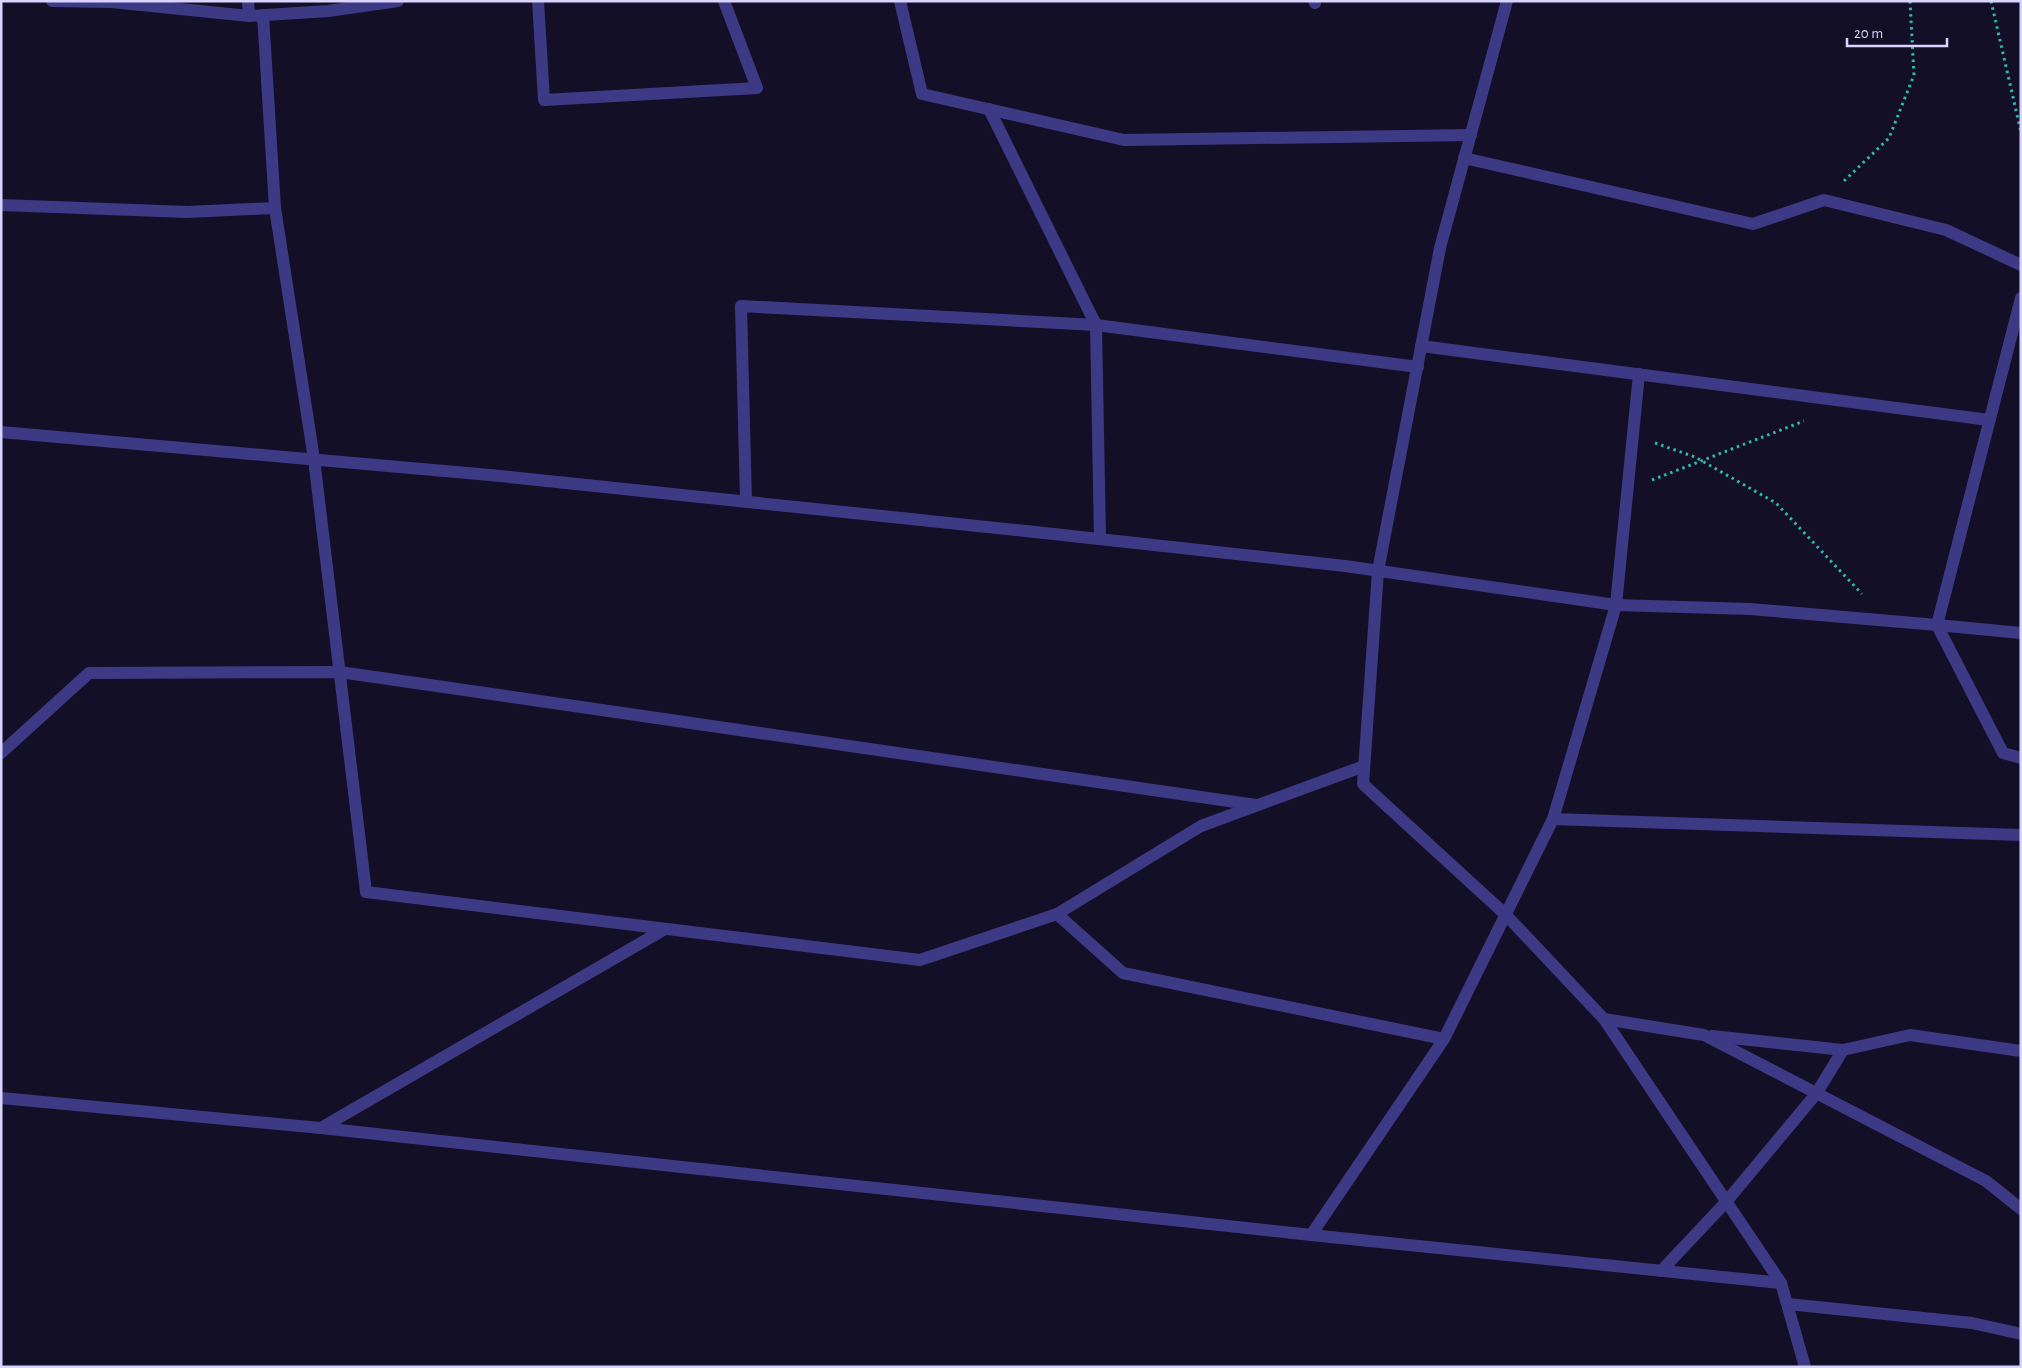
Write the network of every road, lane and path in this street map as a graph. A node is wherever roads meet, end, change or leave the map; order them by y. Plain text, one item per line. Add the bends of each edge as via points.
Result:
1 (52, 1) edge
2 (248, 1) edge
3 (398, 1) edge
4 (538, 1) edge
5 (724, 1) edge
6 (900, 1) edge
7 (1507, 1) edge
8 (1910, 1) edge
9 (1991, 1) edge
10 (263, 15) junction
11 (250, 16) junction
12 (989, 109) junction
13 (2021, 132) edge
14 (1471, 135) junction
15 (1464, 158) junction
16 (1824, 200) junction
17 (1, 204) edge
18 (275, 208) junction
19 (2021, 265) edge
20 (2021, 298) edge
21 (1096, 324) junction
22 (1421, 346) junction
23 (1418, 367) junction
24 (1639, 374) junction
25 (1808, 419) dead end
26 (1989, 420) junction
27 (1, 432) edge
28 (1633, 435) junction
29 (314, 459) junction
30 (1702, 460) junction
31 (1628, 489) junction
32 (746, 501) junction
33 (1100, 539) junction
34 (1378, 571) junction
35 (1616, 605) junction
36 (1888, 621) junction
37 (1937, 625) junction
38 (2021, 633) edge
39 (340, 672) junction
40 (1, 753) edge
41 (2021, 758) edge
42 (1364, 766) junction
43 (1258, 805) junction
44 (1553, 819) junction
45 (2021, 835) edge
46 (1056, 914) junction
47 (1506, 915) junction
48 (665, 929) junction
49 (1604, 1019) junction
50 (1704, 1035) junction
51 (1444, 1039) junction
52 (1843, 1050) junction
53 (2021, 1051) edge
54 (1816, 1094) junction
55 (1, 1098) edge
56 (321, 1128) junction
57 (1726, 1202) junction
58 (2021, 1209) edge
59 (1311, 1235) junction
60 (1662, 1271) junction
61 (1781, 1283) junction
62 (1788, 1304) junction
63 (2021, 1334) edge
64 (1805, 1367) edge

1 - 11 street via 112,2
2 - 11 street
3 - 10 street via 328,11
4 - 5 street via 544,100 758,88
6 - 12 street via 922,94
7 - 14 street
8 - 16 path via 1914,75 1890,138
9 - 13 path
10 - 11 street
10 - 18 street
12 - 14 street via 1124,140
12 - 21 street
14 - 15 street
15 - 16 street via 1753,224
15 - 22 street via 1440,248
16 - 19 street via 1946,230
17 - 18 street via 187,212
18 - 29 street
20 - 26 street
21 - 23 street
21 - 32 street via 741,306
21 - 33 street
22 - 23 street
22 - 24 street
23 - 34 street
24 - 26 street
24 - 28 street
25 - 30 path
26 - 37 street
27 - 29 street
28 - 30 path
28 - 31 street
29 - 32 street
29 - 39 street
30 - 31 path
30 - 36 path via 1776,503
31 - 35 street
32 - 33 street
33 - 34 street
34 - 35 street
34 - 42 street
35 - 36 street via 1750,609
35 - 44 street
36 - 37 street
37 - 38 street
37 - 41 street via 2003,753
39 - 40 street via 89,673
39 - 43 street
39 - 48 street via 366,892
42 - 43 street
42 - 47 street via 1363,784
43 - 46 street via 1201,826
44 - 45 street
44 - 47 street
46 - 48 street via 920,960
46 - 51 street via 1123,973
47 - 49 street
47 - 51 street
48 - 56 street
49 - 50 street
49 - 57 street
50 - 52 street
50 - 54 street
51 - 59 street
52 - 53 street via 1910,1035
52 - 54 street
54 - 57 street
54 - 58 street via 1986,1182
55 - 56 street
56 - 59 street
57 - 60 street
57 - 61 street
59 - 60 street
60 - 61 street
61 - 62 street
62 - 63 street via 1972,1323
62 - 64 street

